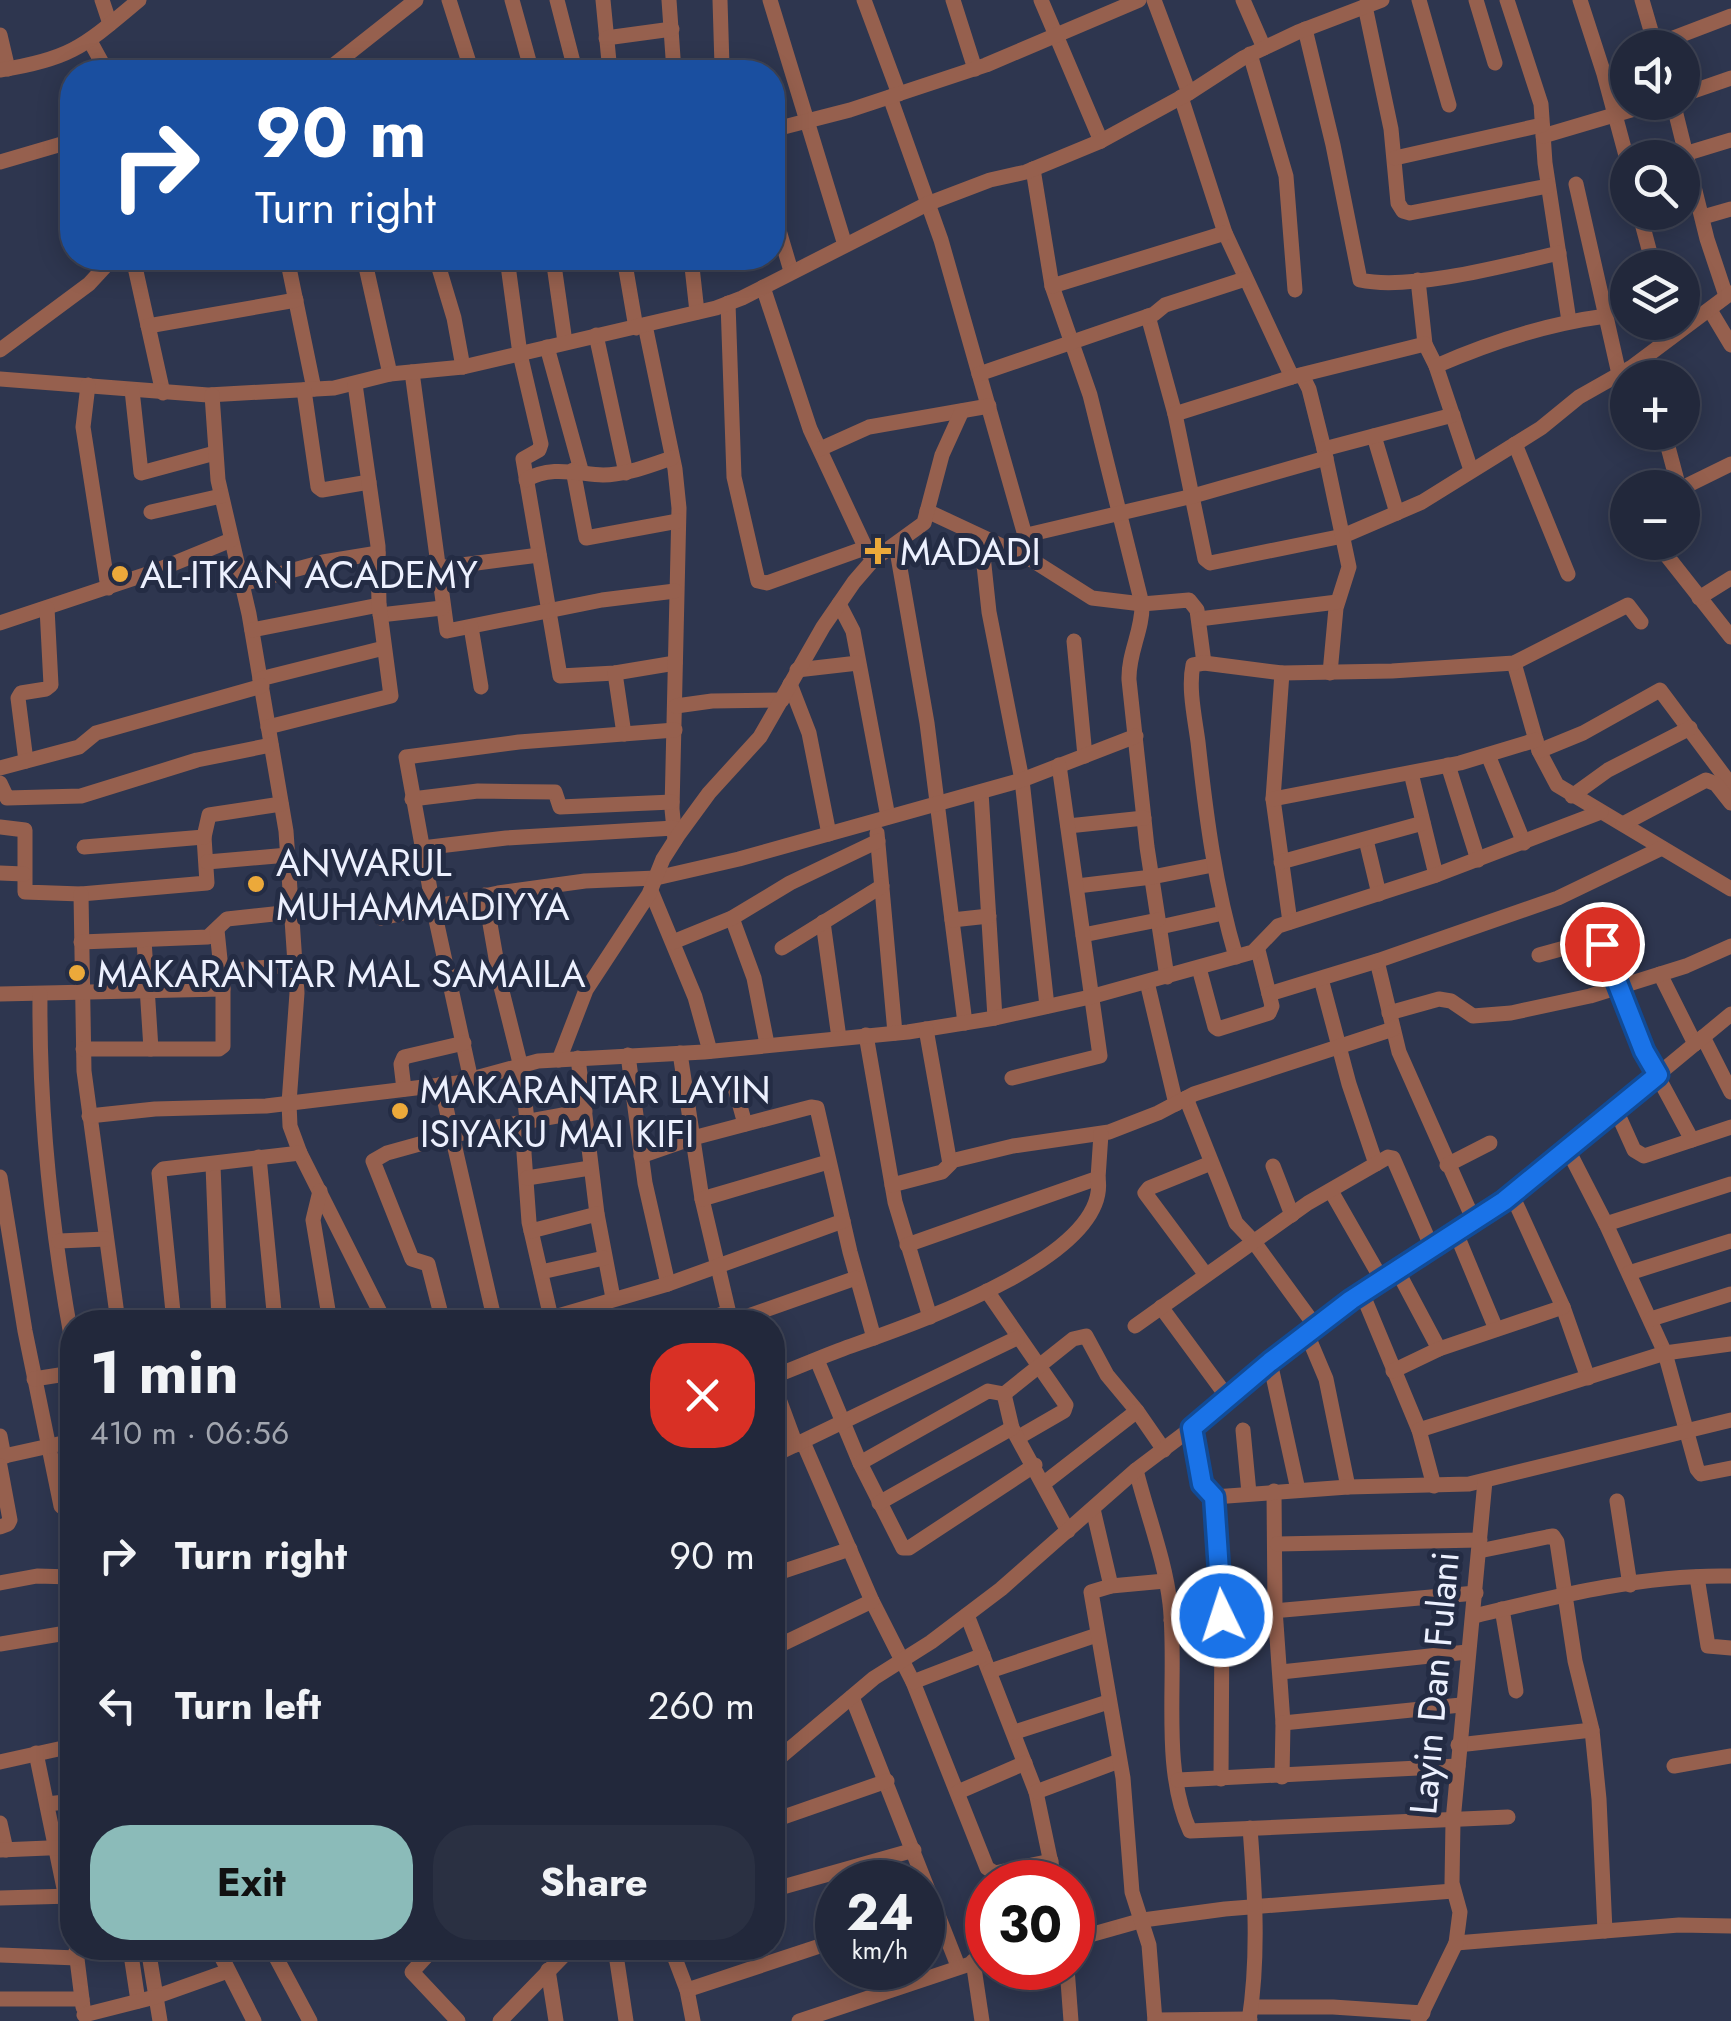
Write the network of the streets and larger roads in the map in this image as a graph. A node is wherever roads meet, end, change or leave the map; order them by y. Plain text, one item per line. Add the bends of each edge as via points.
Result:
1 (102, 0) edge
2 (140, 0) edge
3 (449, 0) edge
4 (514, 0) edge
5 (558, 0) edge
6 (603, 0) edge
7 (669, 0) edge
8 (720, 0) edge
9 (770, 0) edge
10 (864, 0) edge
11 (953, 0) edge
12 (1041, 0) edge
13 (1139, 0) edge
14 (1154, 0) edge
15 (1243, 0) edge
16 (1382, 0) edge
17 (1420, 0) edge
18 (1476, 0) edge
19 (1506, 0) edge
20 (1580, 0) edge
21 (1642, 0) edge
22 (412, 2) edge
23 (1346, 6) edge
24 (1366, 6) junction
25 (1731, 16) edge
26 (110, 24) junction
27 (672, 29) junction
28 (1305, 29) junction
29 (1651, 30) edge
30 (1696, 30) edge
31 (0, 34) edge
32 (1056, 36) junction
33 (606, 38) junction
34 (90, 41) junction
35 (1257, 51) junction
36 (344, 58) joint
37 (100, 60) edge
38 (341, 60) edge
39 (468, 60) edge
40 (529, 60) edge
41 (573, 60) edge
42 (609, 60) edge
43 (673, 60) edge
44 (720, 60) edge
45 (1494, 63) dead end
46 (4, 69) edge
47 (974, 69) junction
48 (1731, 78) edge
49 (1700, 89) edge
50 (894, 95) junction
51 (1185, 95) junction
52 (1610, 95) edge
53 (1449, 105) dead end
54 (1610, 115) edge
55 (806, 123) junction
56 (785, 127) edge
57 (1542, 130) junction
58 (1731, 140) edge
59 (1101, 141) junction
60 (60, 144) edge
61 (1700, 149) edge
62 (1396, 158) junction
63 (0, 162) edge
64 (1033, 169) junction
65 (1576, 184) dead end
66 (1548, 186) junction
67 (927, 204) junction
68 (1700, 204) edge
69 (1731, 209) edge
70 (1703, 217) junction
71 (1225, 233) junction
72 (845, 245) junction
73 (785, 250) edge
74 (1559, 253) junction
75 (102, 270) edge
76 (136, 270) edge
77 (290, 270) edge
78 (367, 270) edge
79 (440, 270) edge
80 (508, 270) edge
81 (554, 270) edge
82 (627, 270) edge
83 (692, 270) edge
84 (791, 271) junction
85 (1245, 280) junction
86 (1418, 280) junction
87 (763, 286) junction
88 (1052, 286) junction
89 (1295, 290) dead end
90 (1728, 295) edge
91 (296, 300) junction
92 (728, 303) junction
93 (1710, 310) junction
94 (697, 312) junction
95 (1700, 315) edge
96 (1148, 316) junction
97 (1606, 316) junction
98 (1569, 321) junction
99 (148, 326) junction
100 (640, 327) junction
101 (596, 335) junction
102 (1663, 340) edge
103 (1070, 341) junction
104 (565, 342) junction
105 (1425, 344) junction
106 (1731, 345) edge
107 (547, 347) junction
108 (0, 350) edge
109 (520, 354) junction
110 (1624, 360) edge
111 (1643, 360) edge
112 (1436, 366) junction
113 (463, 367) junction
114 (412, 372) junction
115 (390, 374) junction
116 (979, 374) junction
117 (1297, 376) junction
118 (0, 379) edge
119 (1610, 382) edge
120 (355, 384) junction
121 (88, 386) junction
122 (309, 389) junction
123 (132, 390) junction
124 (163, 393) junction
125 (212, 395) junction
126 (989, 406) junction
127 (962, 411) junction
128 (1175, 414) junction
129 (1452, 416) junction
130 (1374, 436) junction
131 (1515, 444) junction
132 (820, 450) junction
133 (215, 453) junction
134 (1325, 454) junction
135 (672, 458) junction
136 (1731, 464) edge
137 (577, 470) junction
138 (1471, 470) junction
139 (626, 472) junction
140 (1700, 479) edge
141 (526, 480) junction
142 (369, 482) junction
143 (222, 496) junction
144 (1193, 496) junction
145 (926, 511) junction
146 (151, 512) dead end
147 (1397, 513) junction
148 (1120, 514) junction
149 (678, 521) junction
150 (1027, 535) junction
151 (1343, 536) junction
152 (980, 537) junction
153 (231, 540) junction
154 (896, 545) junction
155 (378, 553) junction
156 (538, 554) junction
157 (868, 554) junction
158 (1032, 560) junction
159 (1670, 560) edge
160 (438, 568) junction
161 (1568, 574) dead end
162 (1731, 578) edge
163 (242, 584) junction
164 (108, 588) junction
165 (675, 591) junction
166 (1699, 598) junction
167 (1337, 602) junction
168 (838, 604) junction
169 (1142, 604) junction
170 (47, 608) junction
171 (442, 608) junction
172 (380, 610) junction
173 (549, 611) junction
174 (1199, 619) junction
175 (1641, 622) dead end
176 (0, 624) edge
177 (471, 628) junction
178 (252, 630) junction
179 (1731, 637) edge
180 (1074, 641) dead end
181 (384, 648) junction
182 (675, 662) junction
183 (858, 663) junction
184 (1204, 663) junction
185 (1514, 664) junction
186 (615, 673) junction
187 (1282, 673) junction
188 (1330, 673) junction
189 (794, 677) junction
190 (261, 682) junction
191 (481, 687) dead end
192 (782, 700) junction
193 (676, 706) junction
194 (268, 727) junction
195 (1690, 728) junction
196 (675, 730) junction
197 (624, 734) junction
198 (1136, 736) junction
199 (271, 745) junction
200 (1538, 746) junction
201 (1488, 755) junction
202 (1084, 756) junction
203 (26, 761) junction
204 (1448, 765) junction
205 (1058, 766) junction
206 (0, 768) edge
207 (1410, 772) junction
208 (1022, 780) junction
209 (0, 783) edge
210 (1731, 785) edge
211 (980, 792) junction
212 (1572, 796) junction
213 (412, 799) junction
214 (1274, 799) junction
215 (672, 802) junction
216 (1731, 803) edge
217 (281, 804) junction
218 (938, 804) junction
219 (1601, 812) junction
220 (1144, 818) junction
221 (882, 819) junction
222 (1423, 823) junction
223 (1623, 824) junction
224 (0, 826) edge
225 (1068, 826) junction
226 (674, 834) junction
227 (828, 834) junction
228 (204, 837) junction
229 (1366, 840) junction
230 (878, 841) junction
231 (1524, 843) junction
232 (84, 847) dead end
233 (422, 848) junction
234 (1662, 848) junction
235 (288, 855) junction
236 (1478, 860) junction
237 (207, 862) junction
238 (1281, 862) junction
239 (1213, 865) junction
240 (0, 873) edge
241 (24, 874) junction
242 (1436, 876) junction
243 (1152, 877) junction
244 (653, 884) junction
245 (882, 886) junction
246 (1077, 886) junction
247 (1731, 889) edge
248 (81, 894) junction
249 (1379, 894) junction
250 (484, 895) junction
251 (433, 906) junction
252 (292, 912) junction
253 (1223, 912) junction
254 (989, 916) junction
255 (381, 918) dead end
256 (732, 918) junction
257 (952, 920) junction
258 (823, 922) junction
259 (1290, 922) junction
260 (1159, 924) junction
261 (217, 930) junction
262 (1083, 935) junction
263 (144, 940) junction
264 (81, 942) junction
265 (673, 942) junction
266 (1731, 946) edge
267 (782, 948) dead end
268 (1258, 950) junction
269 (1539, 955) dead end
270 (1236, 957) junction
271 (1377, 961) junction
272 (294, 965) junction
273 (1199, 968) junction
274 (221, 970) junction
275 (1660, 974) junction
276 (1167, 977) junction
277 (1320, 979) junction
278 (1147, 982) junction
279 (1618, 987) junction
280 (223, 989) junction
281 (148, 991) junction
282 (81, 992) junction
283 (0, 994) edge
284 (40, 994) junction
285 (1269, 994) junction
286 (1090, 996) junction
287 (1047, 1006) junction
288 (1731, 1014) edge
289 (995, 1018) junction
290 (1391, 1021) junction
291 (965, 1023) junction
292 (926, 1029) junction
293 (895, 1033) junction
294 (866, 1035) junction
295 (839, 1038) junction
296 (1699, 1041) junction
297 (464, 1043) junction
298 (767, 1044) junction
299 (1340, 1046) junction
300 (83, 1049) junction
301 (150, 1050) junction
302 (710, 1051) junction
303 (680, 1053) junction
304 (628, 1055) junction
305 (578, 1058) junction
306 (559, 1060) junction
307 (521, 1067) junction
308 (1658, 1075) junction
309 (1012, 1078) dead end
310 (472, 1080) junction
311 (441, 1084) junction
312 (735, 1088) dead end
313 (404, 1089) junction
314 (1731, 1092) edge
315 (1181, 1101) junction
316 (289, 1103) junction
317 (1616, 1110) junction
318 (585, 1111) junction
319 (89, 1116) junction
320 (527, 1120) junction
321 (745, 1124) junction
322 (1731, 1128) edge
323 (1101, 1134) junction
324 (452, 1135) junction
325 (693, 1138) junction
326 (1692, 1140) junction
327 (1490, 1143) dead end
328 (1568, 1150) junction
329 (300, 1153) junction
330 (641, 1156) junction
331 (259, 1158) junction
332 (951, 1161) junction
333 (828, 1162) junction
334 (1211, 1164) junction
335 (1376, 1164) junction
336 (213, 1165) junction
337 (1447, 1165) junction
338 (1273, 1166) dead end
339 (590, 1168) junction
340 (0, 1177) edge
341 (527, 1178) junction
342 (1098, 1178) junction
343 (1731, 1184) edge
344 (892, 1185) junction
345 (320, 1191) junction
346 (1331, 1191) junction
347 (1512, 1195) junction
348 (702, 1199) junction
349 (597, 1214) junction
350 (1292, 1214) junction
351 (843, 1221) junction
352 (1474, 1221) junction
353 (1606, 1224) junction
354 (531, 1230) junction
355 (1456, 1233) junction
356 (106, 1240) junction
357 (59, 1241) junction
358 (1731, 1241) edge
359 (1254, 1242) junction
360 (907, 1245) junction
361 (1432, 1248) junction
362 (604, 1258) junction
363 (716, 1264) junction
364 (1397, 1270) junction
365 (541, 1272) junction
366 (1630, 1272) junction
367 (1206, 1275) junction
368 (856, 1278) junction
369 (1382, 1280) junction
370 (668, 1284) junction
371 (987, 1290) junction
372 (1362, 1293) junction
373 (1731, 1294) edge
374 (614, 1298) junction
375 (1161, 1307) junction
376 (1562, 1307) junction
377 (68, 1310) edge
378 (116, 1310) edge
379 (173, 1310) edge
380 (219, 1310) edge
381 (274, 1310) edge
382 (328, 1310) edge
383 (379, 1310) edge
384 (440, 1310) edge
385 (492, 1310) edge
386 (550, 1310) edge
387 (597, 1310) edge
388 (728, 1310) edge
389 (758, 1310) edge
390 (930, 1318) junction
391 (1651, 1318) junction
392 (1134, 1326) dead end
393 (1496, 1330) junction
394 (1311, 1331) junction
395 (874, 1338) junction
396 (1017, 1338) junction
397 (1731, 1344) edge
398 (1439, 1349) junction
399 (1665, 1353) junction
400 (817, 1360) junction
401 (1270, 1362) junction
402 (1038, 1366) junction
403 (1393, 1371) junction
404 (785, 1374) edge
405 (60, 1376) edge
406 (1588, 1378) junction
407 (34, 1379) junction
408 (1004, 1394) junction
409 (1228, 1398) junction
410 (785, 1409) edge
411 (1137, 1411) junction
412 (1731, 1420) edge
413 (843, 1422) junction
414 (1192, 1428) junction
415 (1243, 1430) dead end
416 (1419, 1430) junction
417 (1684, 1430) junction
418 (1015, 1433) junction
419 (0, 1436) edge
420 (60, 1444) edge
421 (800, 1444) junction
422 (48, 1448) junction
423 (785, 1450) edge
424 (1164, 1450) junction
425 (1, 1460) edge
426 (860, 1463) junction
427 (1035, 1465) junction
428 (1731, 1468) edge
429 (1136, 1470) junction
430 (1485, 1481) junction
431 (1043, 1484) junction
432 (1434, 1486) junction
433 (1348, 1487) junction
434 (1298, 1490) junction
435 (1274, 1491) junction
436 (1249, 1493) junction
437 (1214, 1497) junction
438 (1617, 1500) dead end
439 (60, 1502) edge
440 (878, 1503) junction
441 (1093, 1508) junction
442 (0, 1527) edge
443 (1068, 1530) junction
444 (1277, 1544) junction
445 (1479, 1545) junction
446 (850, 1549) junction
447 (785, 1571) edge
448 (1697, 1576) junction
449 (1731, 1576) edge
450 (60, 1577) edge
451 (1165, 1581) junction
452 (0, 1582) edge
453 (1630, 1585) junction
454 (1111, 1586) junction
455 (1476, 1593) junction
456 (1564, 1596) junction
457 (872, 1601) junction
458 (1275, 1609) junction
459 (1502, 1609) junction
460 (967, 1614) junction
461 (1222, 1616) junction
462 (1474, 1616) junction
463 (1171, 1620) junction
464 (60, 1634) edge
465 (1097, 1635) junction
466 (785, 1643) edge
467 (0, 1644) edge
468 (1731, 1648) edge
469 (1467, 1652) junction
470 (901, 1661) junction
471 (986, 1663) junction
472 (1281, 1672) junction
473 (913, 1682) junction
474 (1516, 1691) dead end
475 (852, 1697) junction
476 (1108, 1702) junction
477 (1461, 1705) junction
478 (1283, 1724) junction
479 (1592, 1730) junction
480 (1014, 1732) junction
481 (1458, 1745) junction
482 (60, 1749) edge
483 (785, 1753) edge
484 (36, 1754) junction
485 (1731, 1756) edge
486 (1120, 1761) junction
487 (0, 1762) edge
488 (1025, 1763) junction
489 (1458, 1766) junction
490 (1674, 1766) dead end
491 (1282, 1777) junction
492 (1222, 1779) junction
493 (1178, 1780) junction
494 (887, 1781) junction
495 (958, 1792) junction
496 (1036, 1792) junction
497 (60, 1802) edge
498 (48, 1804) junction
499 (785, 1817) edge
500 (1508, 1817) dead end
501 (1453, 1820) junction
502 (0, 1822) edge
503 (1250, 1828) junction
504 (60, 1833) edge
505 (60, 1848) edge
506 (3, 1850) edge
507 (914, 1850) junction
508 (917, 1860) edge
509 (985, 1860) edge
510 (1051, 1860) edge
511 (785, 1886) edge
512 (1453, 1891) junction
513 (60, 1896) edge
514 (0, 1898) edge
515 (1256, 1908) junction
516 (1144, 1920) junction
517 (1731, 1926) edge
518 (945, 1927) edge
519 (1605, 1931) junction
520 (1095, 1934) edge
521 (1456, 1944) junction
522 (815, 1948) edge
523 (965, 1952) edge
524 (60, 1953) edge
525 (0, 1955) edge
526 (785, 1958) edge
527 (77, 1960) edge
528 (132, 1960) edge
529 (150, 1960) edge
530 (223, 1960) edge
531 (277, 1960) edge
532 (423, 1960) edge
533 (553, 1960) edge
534 (556, 1960) edge
535 (617, 1960) edge
536 (676, 1960) edge
537 (778, 1960) edge
538 (965, 1965) edge
539 (228, 1971) junction
540 (687, 1990) junction
541 (977, 1990) edge
542 (1069, 1990) edge
543 (155, 1997) junction
544 (0, 1999) edge
545 (138, 2001) junction
546 (84, 2012) edge
547 (1250, 2016) edge
548 (1420, 2017) edge
549 (1155, 2020) edge
550 (160, 2021) edge
551 (254, 2021) edge
552 (310, 2021) edge
553 (458, 2021) edge
554 (500, 2021) edge
555 (556, 2021) edge
556 (626, 2021) edge
557 (693, 2021) edge
558 (798, 2021) edge
559 (982, 2021) edge
560 (1071, 2021) edge

1 - 26 street
2 - 26 street
3 - 39 street
4 - 40 street
5 - 41 street
6 - 33 street
7 - 27 street
8 - 44 street
9 - 55 street
10 - 50 street
11 - 47 street
12 - 32 street
13 - 32 street
14 - 51 street
15 - 35 street
16 - 24 street
17 - 53 street
18 - 45 street
19 - 57 street via 1536,84
20 - 52 street
21 - 29 street
22 - 36 street
23 - 24 street
23 - 28 street
24 - 62 street
25 - 30 street
26 - 34 street
27 - 33 street
27 - 43 street
28 - 35 street
28 - 86 street via 1358,276 1365,282
31 - 46 street
32 - 47 street
32 - 59 street
33 - 42 street
34 - 37 street
34 - 46 street via 46,63
35 - 51 street
35 - 89 street via 1286,176
36 - 38 street
47 - 50 street
48 - 49 street
50 - 55 street
50 - 67 street
51 - 59 street
51 - 71 street
54 - 57 street
55 - 56 street
55 - 72 street
57 - 62 street
57 - 66 street
58 - 61 street
59 - 64 street
60 - 63 street
62 - 66 street via 1398,202 1410,213
64 - 67 street
64 - 88 street
65 - 97 street
66 - 74 street
67 - 72 street
67 - 116 street
68 - 70 street
69 - 70 street
70 - 90 street
71 - 85 street
71 - 88 street
72 - 84 street
73 - 84 street
74 - 86 street
74 - 98 street
75 - 108 street
76 - 99 street
77 - 91 street
78 - 115 street
79 - 113 street
80 - 109 street
81 - 104 street
82 - 100 street
83 - 94 street
84 - 87 street
85 - 96 street
85 - 117 street
86 - 105 street
87 - 92 street
87 - 132 street
88 - 103 street
90 - 93 street
91 - 99 street
91 - 122 street
92 - 94 street
92 - 157 street via 734,477 758,582
93 - 95 street
93 - 106 street
94 - 100 street
96 - 103 street
96 - 128 street
97 - 98 street
97 - 110 street
98 - 112 street
99 - 124 street
100 - 101 street
100 - 135 street
101 - 104 street
101 - 139 street
102 - 111 street
103 - 116 street
103 - 148 street
104 - 107 street
105 - 112 street
105 - 117 street
107 - 109 street
107 - 137 street
109 - 113 street
109 - 141 street via 541,444 524,459
112 - 129 street
113 - 114 street
114 - 115 street
114 - 160 street
115 - 120 street
116 - 126 street
117 - 128 street
117 - 134 street via 1309,389
118 - 121 street
119 - 131 street via 1579,396
120 - 122 street
120 - 142 street
121 - 123 street
121 - 164 street via 83,427
122 - 125 street
122 - 142 street via 318,487
123 - 124 street
123 - 133 street via 140,474
124 - 125 street
125 - 133 street
126 - 127 street
126 - 150 street
127 - 132 street via 869,426
127 - 145 street
128 - 144 street
129 - 130 street
129 - 138 street
130 - 134 street
130 - 147 street
131 - 138 street
131 - 161 street
132 - 157 street
133 - 143 street
134 - 144 street
134 - 151 street
135 - 139 street
135 - 149 street
136 - 140 street
137 - 139 street
137 - 141 street
137 - 149 street via 586,538
138 - 147 street
141 - 156 street
142 - 155 street
143 - 146 street
143 - 153 street
144 - 148 street
144 - 151 street via 1210,563
145 - 152 street
145 - 154 street via 924,524
147 - 151 street
148 - 150 street
148 - 169 street
149 - 165 street
150 - 158 street
151 - 167 street via 1350,567
152 - 158 street
152 - 208 street
153 - 163 street
153 - 164 street
154 - 157 street
154 - 218 street
155 - 163 street
155 - 172 street
156 - 160 street
156 - 173 street
157 - 168 street
158 - 169 street via 1092,598
159 - 166 street
160 - 171 street
162 - 166 street
163 - 178 street
164 - 170 street
165 - 173 street
165 - 182 street
166 - 179 street
167 - 174 street
167 - 188 street
168 - 183 street via 853,631
168 - 189 street
169 - 174 street via 1189,600
169 - 198 street via 1128,662
170 - 176 street
170 - 203 street via 51,685 18,698
171 - 172 street
171 - 177 street via 446,632
172 - 178 street
172 - 181 street
173 - 177 street
173 - 186 street via 560,678
174 - 184 street
175 - 185 street via 1628,605
177 - 191 street
178 - 190 street
180 - 202 street
181 - 190 street
181 - 194 street via 389,699
182 - 186 street
182 - 193 street
183 - 189 street
183 - 221 street
184 - 187 street
184 - 239 street via 1191,669
185 - 188 street
185 - 200 street
186 - 197 street
187 - 188 street
187 - 214 street
189 - 192 street
189 - 227 street
190 - 194 street
190 - 203 street
192 - 193 street
192 - 226 street via 750,751
193 - 196 street
194 - 199 street
195 - 200 street via 1657,690 1594,728
195 - 210 street
195 - 212 street
196 - 197 street
196 - 215 street
197 - 213 street via 406,757
198 - 202 street
198 - 220 street
199 - 209 street via 80,796 7,798
199 - 217 street
200 - 201 street
200 - 212 street via 1557,785
201 - 204 street
201 - 231 street
202 - 205 street
203 - 206 street
204 - 207 street
204 - 236 street
205 - 208 street
205 - 225 street
207 - 214 street
207 - 222 street
208 - 211 street
208 - 287 street
211 - 218 street
211 - 254 street
212 - 219 street
213 - 215 street via 493,790 554,792 560,807
213 - 233 street
214 - 238 street
215 - 226 street
216 - 223 street via 1706,780
217 - 228 street via 208,815
217 - 235 street
218 - 221 street
218 - 257 street
219 - 223 street
219 - 231 street
220 - 225 street
220 - 243 street
221 - 227 street
221 - 230 street
222 - 229 street
222 - 242 street
223 - 234 street
224 - 241 street via 25,830
225 - 246 street
226 - 233 street via 506,838
226 - 244 street
227 - 244 street
228 - 232 street
228 - 237 street
229 - 238 street
229 - 249 street
230 - 245 street
230 - 256 street
231 - 236 street
233 - 251 street
234 - 247 street
234 - 271 street via 1558,898
235 - 237 street
235 - 252 street
236 - 242 street
237 - 248 street via 207,883
238 - 259 street
239 - 243 street
239 - 253 street
240 - 241 street
241 - 248 street via 25,892
242 - 249 street
243 - 246 street
243 - 260 street
244 - 250 street via 584,881
244 - 265 street
244 - 306 street via 586,990
245 - 258 street
245 - 293 street
246 - 262 street
248 - 264 street
249 - 259 street
250 - 251 street
250 - 307 street
251 - 255 street
251 - 297 street
252 - 261 street via 227,918
252 - 272 street
253 - 260 street
253 - 270 street
254 - 257 street
254 - 289 street
256 - 265 street
256 - 298 street via 754,978
257 - 291 street
258 - 267 street
258 - 295 street
259 - 268 street via 1269,933
260 - 262 street
260 - 276 street
261 - 263 street via 208,937
261 - 274 street
262 - 286 street
263 - 264 street
263 - 281 street
264 - 282 street
265 - 302 street
266 - 275 street
268 - 270 street
268 - 285 street
269 - 279 street via 1596,941
270 - 273 street
271 - 277 street
271 - 290 street
272 - 274 street
272 - 316 street
273 - 276 street
273 - 285 street via 1218,1028 1269,1014
274 - 280 street
275 - 279 street
275 - 296 street
276 - 278 street
277 - 285 street
277 - 299 street
278 - 286 street
278 - 315 street
279 - 290 street via 1492,1016 1473,1016 1439,999
279 - 308 street
280 - 281 street
280 - 301 street via 220,1049
281 - 282 street
281 - 301 street
282 - 284 street
282 - 300 street
283 - 284 street
284 - 357 street via 40,1080
286 - 287 street
286 - 309 street via 1099,1058
287 - 289 street
288 - 296 street
289 - 291 street
290 - 299 street
290 - 337 street
291 - 292 street
292 - 293 street
292 - 332 street
293 - 294 street
294 - 295 street
294 - 344 street
295 - 298 street
296 - 308 street
296 - 314 street
297 - 310 street
297 - 313 street via 404,1057
298 - 302 street
299 - 315 street
299 - 335 street
300 - 301 street
300 - 319 street
302 - 303 street
303 - 304 street
303 - 325 street
304 - 305 street
304 - 330 street
305 - 306 street
305 - 318 street
306 - 307 street
307 - 310 street
307 - 320 street
308 - 317 street
308 - 326 street
310 - 311 street
311 - 313 street
311 - 324 street
312 - 321 street
313 - 316 street
315 - 323 street
315 - 334 street
316 - 319 street
316 - 329 street
317 - 326 street via 1639,1155
317 - 328 street
318 - 320 street
318 - 339 street
319 - 356 street
320 - 324 street
320 - 341 street
321 - 325 street
321 - 333 street via 818,1108
322 - 326 street
323 - 332 street
323 - 342 street
324 - 384 street via 372,1162 412,1259 428,1264
324 - 385 street
325 - 330 street
325 - 348 street
327 - 337 street
328 - 347 street
328 - 353 street
329 - 331 street
329 - 345 street
330 - 370 street
331 - 336 street
331 - 381 street
332 - 344 street via 942,1172
333 - 348 street
333 - 351 street
334 - 359 street via 1236,1223
334 - 367 street via 1145,1193
335 - 346 street
335 - 361 street via 1393,1158
336 - 379 street via 159,1173
336 - 380 street
337 - 352 street
338 - 350 street
339 - 341 street
339 - 349 street
340 - 407 street
341 - 354 street
342 - 360 street
342 - 371 street via 1098,1195 1084,1223 1029,1270
343 - 353 street
344 - 360 street
345 - 382 street via 313,1220
345 - 383 street
346 - 350 street
346 - 369 street
347 - 352 street
347 - 376 street
348 - 363 street
349 - 354 street
349 - 362 street
350 - 359 street
351 - 363 street
351 - 368 street
352 - 355 street
353 - 366 street
354 - 365 street
355 - 361 street
355 - 393 street
356 - 357 street
356 - 378 street
357 - 377 street
358 - 366 street
359 - 367 street
359 - 394 street
360 - 390 street
361 - 364 street
362 - 365 street
362 - 374 street
363 - 370 street
363 - 388 street
364 - 369 street
364 - 398 street
365 - 386 street
366 - 391 street
367 - 375 street
368 - 389 street
368 - 395 street
369 - 372 street
370 - 374 street
371 - 390 street
371 - 396 street
372 - 394 street
372 - 403 street
373 - 391 street
374 - 387 street
375 - 392 street
375 - 409 street
376 - 393 street
376 - 406 street
390 - 395 street
391 - 399 street
393 - 398 street
394 - 401 street
394 - 433 street
395 - 400 street
396 - 402 street
396 - 413 street
397 - 399 street
398 - 403 street
399 - 406 street
399 - 417 street
400 - 404 street
400 - 413 street
401 - 409 street
401 - 434 street
402 - 408 street
402 - 411 street via 1086,1336
402 - 418 street via 1066,1408
403 - 416 street
405 - 407 street
406 - 416 street
407 - 422 street
408 - 418 street
408 - 426 street via 988,1392
409 - 414 street
410 - 421 street
411 - 424 street
411 - 431 street
412 - 417 street
413 - 421 street
413 - 426 street
414 - 424 street
414 - 437 street via 1202,1484
415 - 436 street
416 - 432 street
417 - 428 street via 1698,1472
417 - 430 street
418 - 427 street
418 - 440 street
419 - 425 street
420 - 422 street
421 - 423 street
421 - 446 street
422 - 425 street
422 - 439 street
424 - 429 street
425 - 442 street via 10,1520
426 - 440 street
427 - 431 street
427 - 440 street via 908,1548
429 - 441 street
429 - 451 street
430 - 432 street
430 - 445 street, Layin Dan Fulani
431 - 443 street
432 - 433 street
433 - 434 street
434 - 435 street
435 - 436 street
435 - 444 street
436 - 437 street
437 - 461 street
438 - 453 street
441 - 443 street
441 - 454 street
443 - 460 street
444 - 445 street
444 - 458 street
445 - 455 street, Layin Dan Fulani
445 - 456 street via 1553,1536
446 - 447 street
446 - 457 street
448 - 449 street
448 - 453 street
448 - 468 street via 1708,1646
450 - 452 street
451 - 454 street
451 - 463 street
453 - 456 street
454 - 465 street via 1090,1592
455 - 458 street
455 - 462 street, Layin Dan Fulani
456 - 459 street
456 - 479 street
457 - 466 street
457 - 470 street
458 - 461 street
458 - 472 street
459 - 462 street
459 - 474 street
460 - 470 street
460 - 471 street
461 - 463 street
461 - 492 street
462 - 469 street, Layin Dan Fulani
463 - 493 street
464 - 467 street
465 - 471 street
465 - 476 street
469 - 472 street
469 - 477 street, Layin Dan Fulani
470 - 473 street
470 - 475 street
471 - 473 street
471 - 480 street
472 - 478 street
473 - 495 street
475 - 483 street
475 - 494 street
476 - 480 street
476 - 486 street
477 - 478 street
477 - 481 street, Layin Dan Fulani
478 - 491 street
479 - 481 street
479 - 519 street
480 - 488 street
481 - 489 street, Layin Dan Fulani
482 - 484 street
484 - 487 street
484 - 498 street
485 - 490 street
486 - 496 street
486 - 516 street via 1132,1892
488 - 495 street
488 - 496 street
489 - 491 street
489 - 501 street, Layin Dan Fulani
491 - 492 street
492 - 493 street
493 - 503 street via 1188,1829
494 - 499 street
494 - 507 street
495 - 509 street
496 - 510 street
497 - 498 street
498 - 504 street
500 - 501 street
501 - 503 street
501 - 512 street, Layin Dan Fulani
502 - 506 street
503 - 515 street
505 - 506 street
507 - 508 street
507 - 511 street
512 - 515 street
512 - 521 street, Layin Dan Fulani via 1460,1912
513 - 514 street
515 - 516 street
515 - 547 street
516 - 520 street
516 - 549 street
517 - 519 street
518 - 523 street
519 - 521 street
521 - 548 street, Layin Dan Fulani
522 - 526 street
524 - 525 street
527 - 546 street
528 - 545 street
529 - 543 street
530 - 539 street
531 - 552 street
532 - 553 street via 412,1972
533 - 554 street
534 - 555 street
535 - 556 street
536 - 540 street
537 - 540 street
538 - 558 street
539 - 543 street
539 - 551 street
540 - 557 street
541 - 559 street
542 - 560 street
543 - 545 street
543 - 550 street
544 - 546 street
545 - 546 street
547 - 548 street via 1333,2007
547 - 549 street

